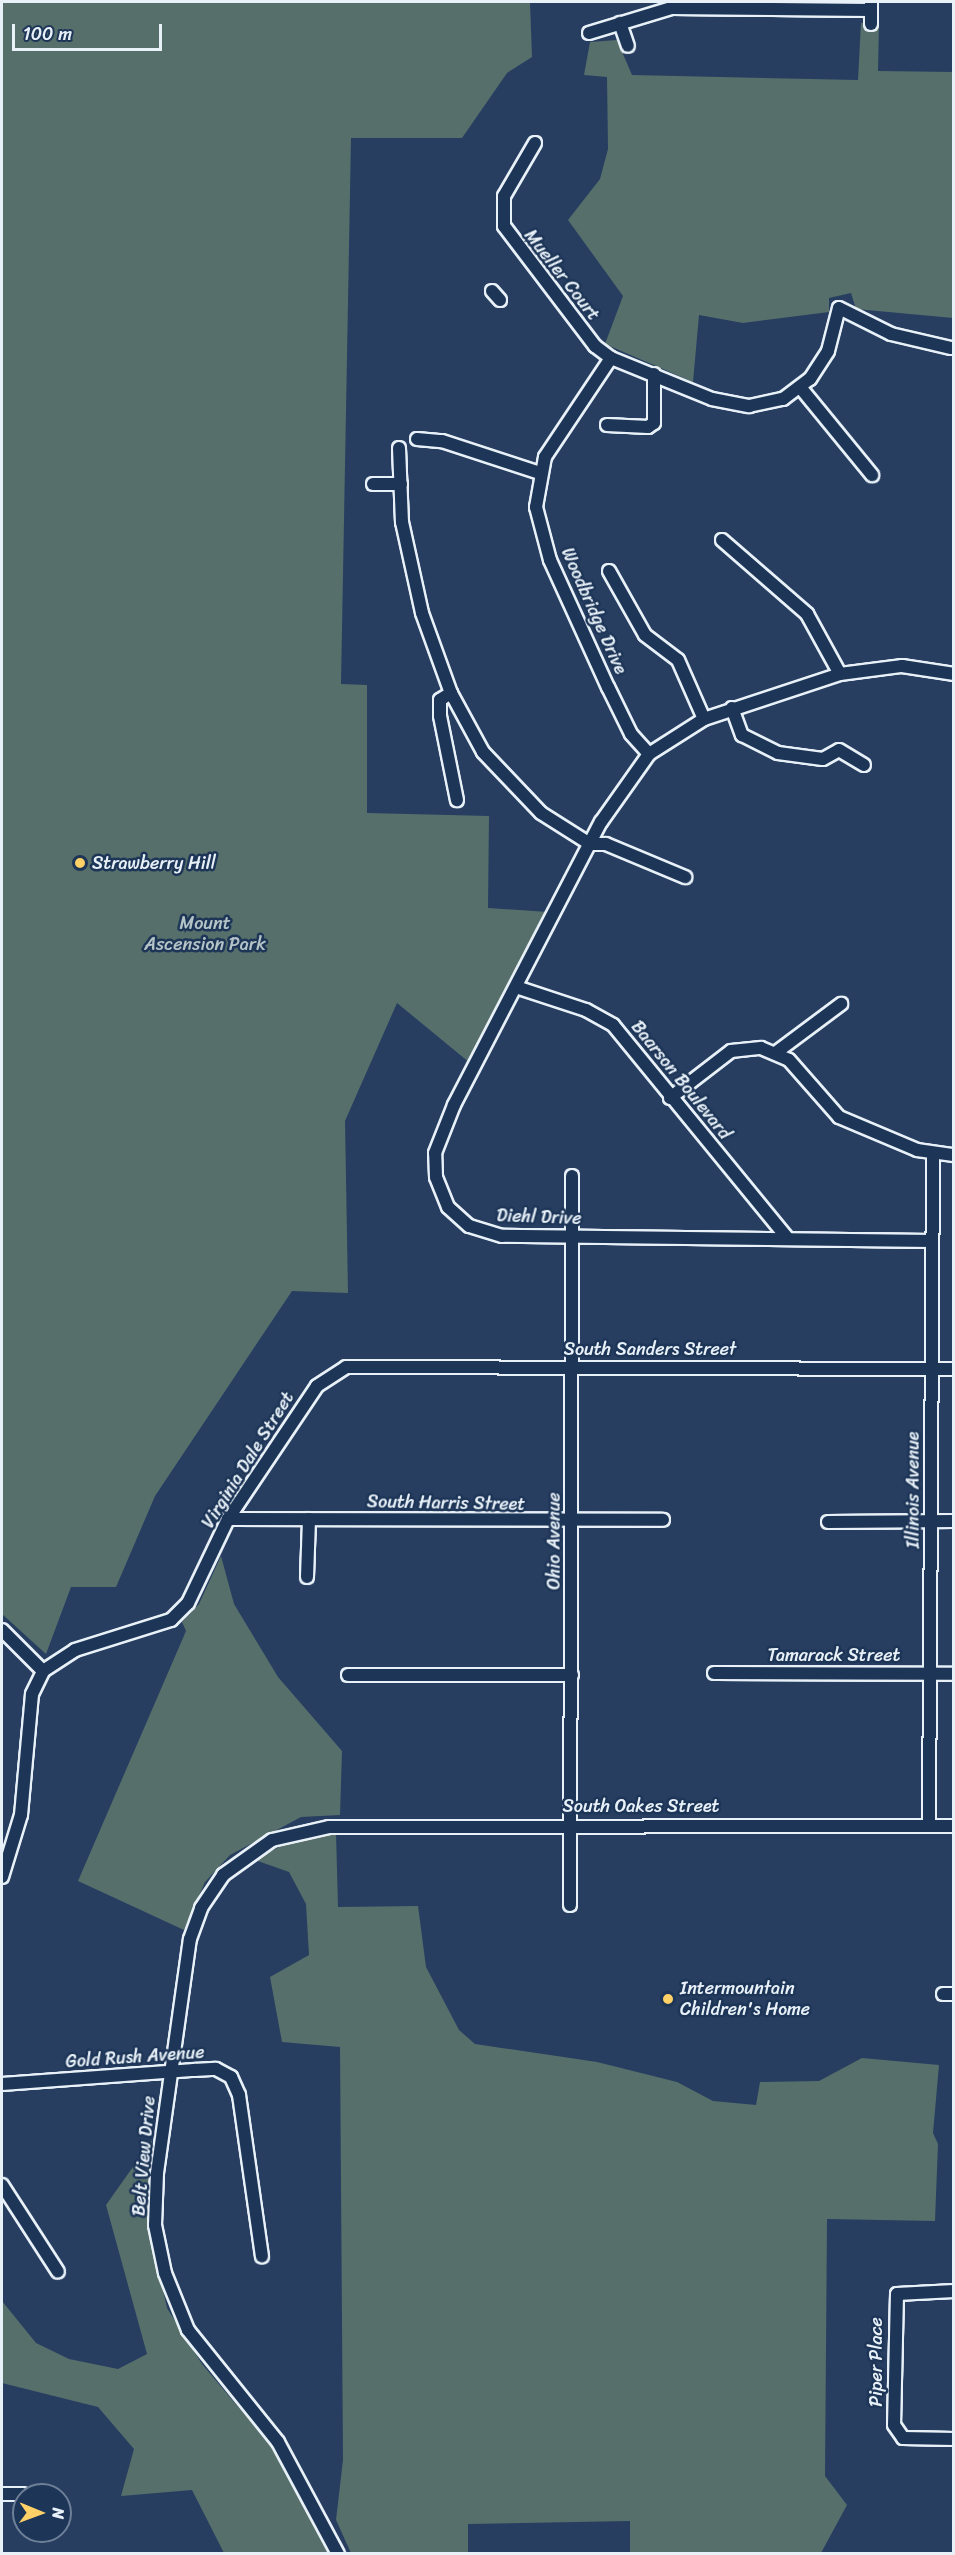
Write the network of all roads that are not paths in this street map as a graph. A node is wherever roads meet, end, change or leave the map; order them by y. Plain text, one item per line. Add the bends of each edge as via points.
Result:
1 (751, 5) edge
2 (871, 6) edge
3 (620, 23) junction
4 (871, 24) dead end
5 (589, 33) dead end
6 (628, 46) dead end
7 (535, 143) dead end
8 (951, 348) dead end
9 (610, 358) junction
10 (654, 374) junction
11 (800, 387) junction
12 (607, 425) dead end
13 (417, 439) dead end
14 (399, 448) dead end
15 (540, 473) junction
16 (872, 475) dead end
17 (373, 484) dead end
18 (401, 484) junction
19 (722, 540) dead end
20 (609, 572) dead end
21 (840, 674) junction
22 (954, 674) edge
23 (451, 693) junction
24 (732, 708) junction
25 (704, 719) junction
26 (649, 754) junction
27 (864, 765) dead end
28 (457, 800) dead end
29 (590, 844) junction
30 (686, 877) dead end
31 (516, 987) junction
32 (841, 1004) dead end
33 (778, 1052) junction
34 (670, 1098) junction
35 (933, 1155) junction
36 (954, 1155) edge
37 (572, 1176) dead end
38 (572, 1237) junction
39 (788, 1239) junction
40 (932, 1241) junction
41 (346, 1367) joint
42 (572, 1367) junction
43 (932, 1368) junction
44 (954, 1368) edge
45 (228, 1519) junction
46 (309, 1519) junction
47 (663, 1520) dead end
48 (931, 1521) junction
49 (954, 1521) edge
50 (828, 1522) dead end
51 (572, 1523) junction
52 (307, 1577) dead end
53 (2, 1630) edge
54 (43, 1671) junction
55 (930, 1673) junction
56 (714, 1674) dead end
57 (954, 1674) edge
58 (348, 1675) dead end
59 (572, 1675) junction
60 (571, 1824) junction
61 (929, 1826) junction
62 (954, 1826) edge
63 (329, 1827) joint
64 (2, 1877) edge
65 (570, 1905) dead end
66 (169, 2074) junction
67 (2, 2084) edge
68 (2, 2185) edge
69 (262, 2256) dead end
70 (58, 2272) dead end
71 (954, 2291) edge
72 (954, 2439) edge
73 (338, 2553) edge

1 - 2 street
1 - 3 street via 672,8
2 - 4 street
3 - 5 street
3 - 6 street
7 - 9 street, Mueller Court via 504,196 504,226 595,346
8 - 11 street via 891,333 839,308 828,351
9 - 10 street
9 - 15 street, Woodbridge Drive via 549,450
10 - 11 street via 712,399 749,406 783,399
10 - 12 street via 654,423 648,427
11 - 16 street
13 - 15 street
14 - 18 street
15 - 26 street, Woodbridge Drive via 536,507 550,560 632,734
17 - 18 street
18 - 23 street via 410,566
19 - 21 street via 807,614
20 - 25 street via 645,635 678,660
21 - 22 street, Diehl Drive via 902,666
21 - 24 street, Diehl Drive
23 - 28 street via 440,700 440,716
23 - 29 street via 483,752 512,787
24 - 25 street, Diehl Drive
24 - 27 street via 742,735 778,753 823,759 839,750
25 - 26 street, Diehl Drive
26 - 29 street, Diehl Drive via 622,787
29 - 30 street via 606,844
29 - 31 street, Diehl Drive
31 - 34 street, Baarson Boulevard via 600,1015
31 - 38 street, Diehl Drive via 442,1130 436,1177 448,1208 477,1229 510,1237
32 - 33 street
33 - 34 street via 731,1051
33 - 35 street via 827,1110
34 - 39 street, Baarson Boulevard
35 - 36 street
35 - 40 street, Illinois Avenue
37 - 38 street, Ohio Avenue
38 - 39 street, Diehl Drive
38 - 42 street, Ohio Avenue
39 - 40 street, Diehl Drive
40 - 43 street, Illinois Avenue
41 - 42 street, South Sanders Street
41 - 45 street, Virginia Dale Street via 317,1386
42 - 43 street, South Sanders Street
42 - 51 street, Ohio Avenue
43 - 44 street, South Sanders Street
43 - 48 street, Illinois Avenue
45 - 46 street, South Harris Street
45 - 54 street, Virginia Dale Street via 188,1603 171,1620 75,1650
46 - 51 street, South Harris Street
46 - 52 street
47 - 51 street, South Harris Street
48 - 49 street
48 - 50 street
48 - 55 street, Illinois Avenue
51 - 59 street, Ohio Avenue
53 - 54 street
54 - 64 street via 32,1694 21,1815
55 - 56 street, Tamarack Street
55 - 57 street, Tamarack Street
55 - 61 street, Illinois Avenue
58 - 59 street
59 - 60 street, Ohio Avenue
60 - 61 street, South Oakes Street
60 - 63 street, South Oakes Street
60 - 65 street, Ohio Avenue
61 - 62 street, South Oakes Street
63 - 66 street, Belt View Drive via 296,1831 249,1852 224,1875 201,1908 190,1939
66 - 67 street, Gold Rush Avenue
66 - 69 street, Gold Rush Avenue via 216,2069 231,2078 239,2095
66 - 73 street, Belt View Drive via 155,2225 165,2273 188,2330 278,2442
68 - 70 street
71 - 72 street, Piper Place via 906,2290 894,2302 894,2425 903,2438

